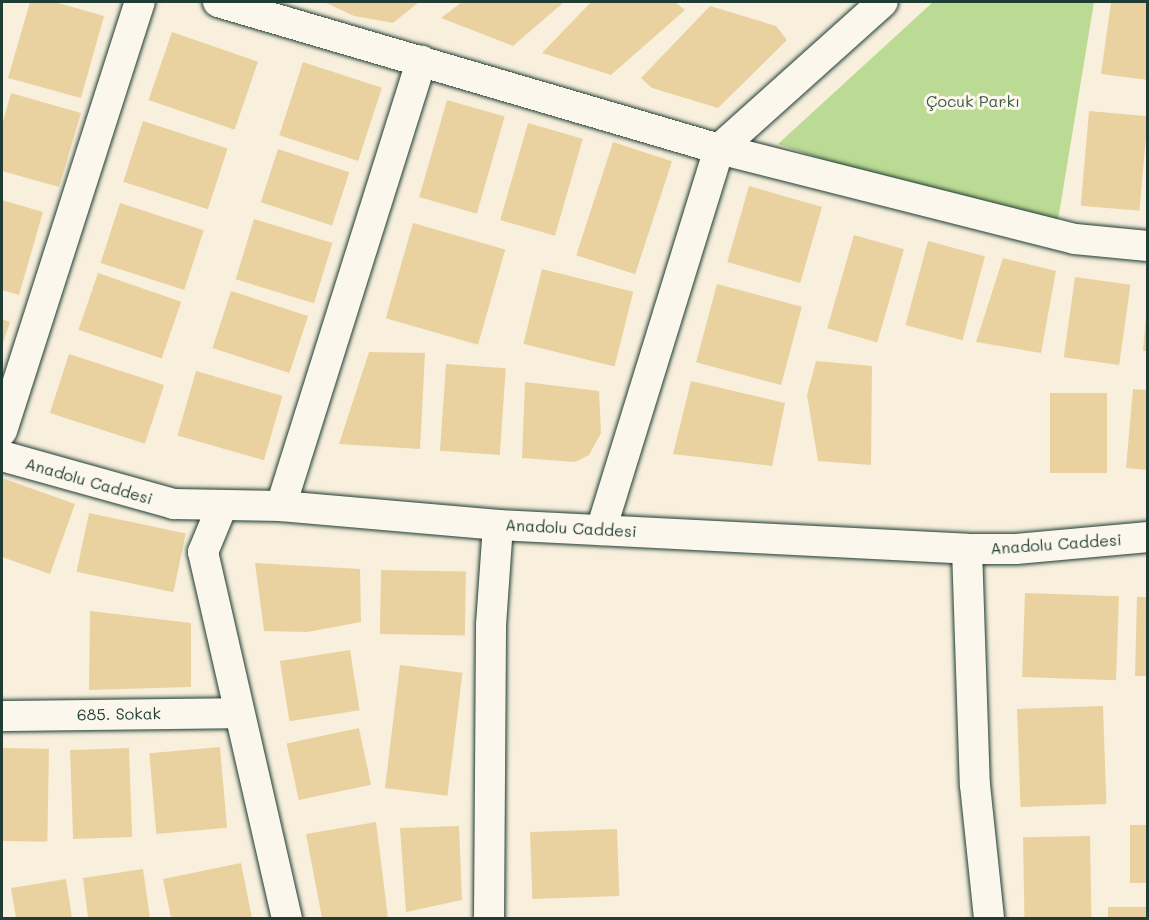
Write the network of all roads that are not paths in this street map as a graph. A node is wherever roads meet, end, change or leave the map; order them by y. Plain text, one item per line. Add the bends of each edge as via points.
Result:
1 (140, 2) edge
2 (218, 2) edge
3 (884, 2) edge
4 (421, 61) junction
5 (719, 149) junction
6 (1148, 246) edge
7 (2, 431) edge
8 (2, 456) edge
9 (222, 506) junction
10 (281, 506) junction
11 (498, 525) junction
12 (601, 530) junction
13 (1148, 537) edge
14 (967, 549) junction
15 (237, 713) junction
16 (2, 716) edge
17 (287, 918) edge
18 (489, 918) edge
19 (989, 918) edge

1 - 7 street
2 - 4 street
3 - 5 street
4 - 5 street
4 - 10 street
5 - 6 street via 1075,239
5 - 12 street
8 - 9 street, Anadolu Caddesi via 174,504
9 - 10 street, Anadolu Caddesi
9 - 15 street via 203,552
10 - 11 street, Anadolu Caddesi
11 - 12 street, Anadolu Caddesi
11 - 18 street via 491,625
12 - 14 street, Anadolu Caddesi
13 - 14 street, Anadolu Caddesi via 1016,549
14 - 19 street via 975,784
15 - 16 street, 685. Sokak
15 - 17 street

